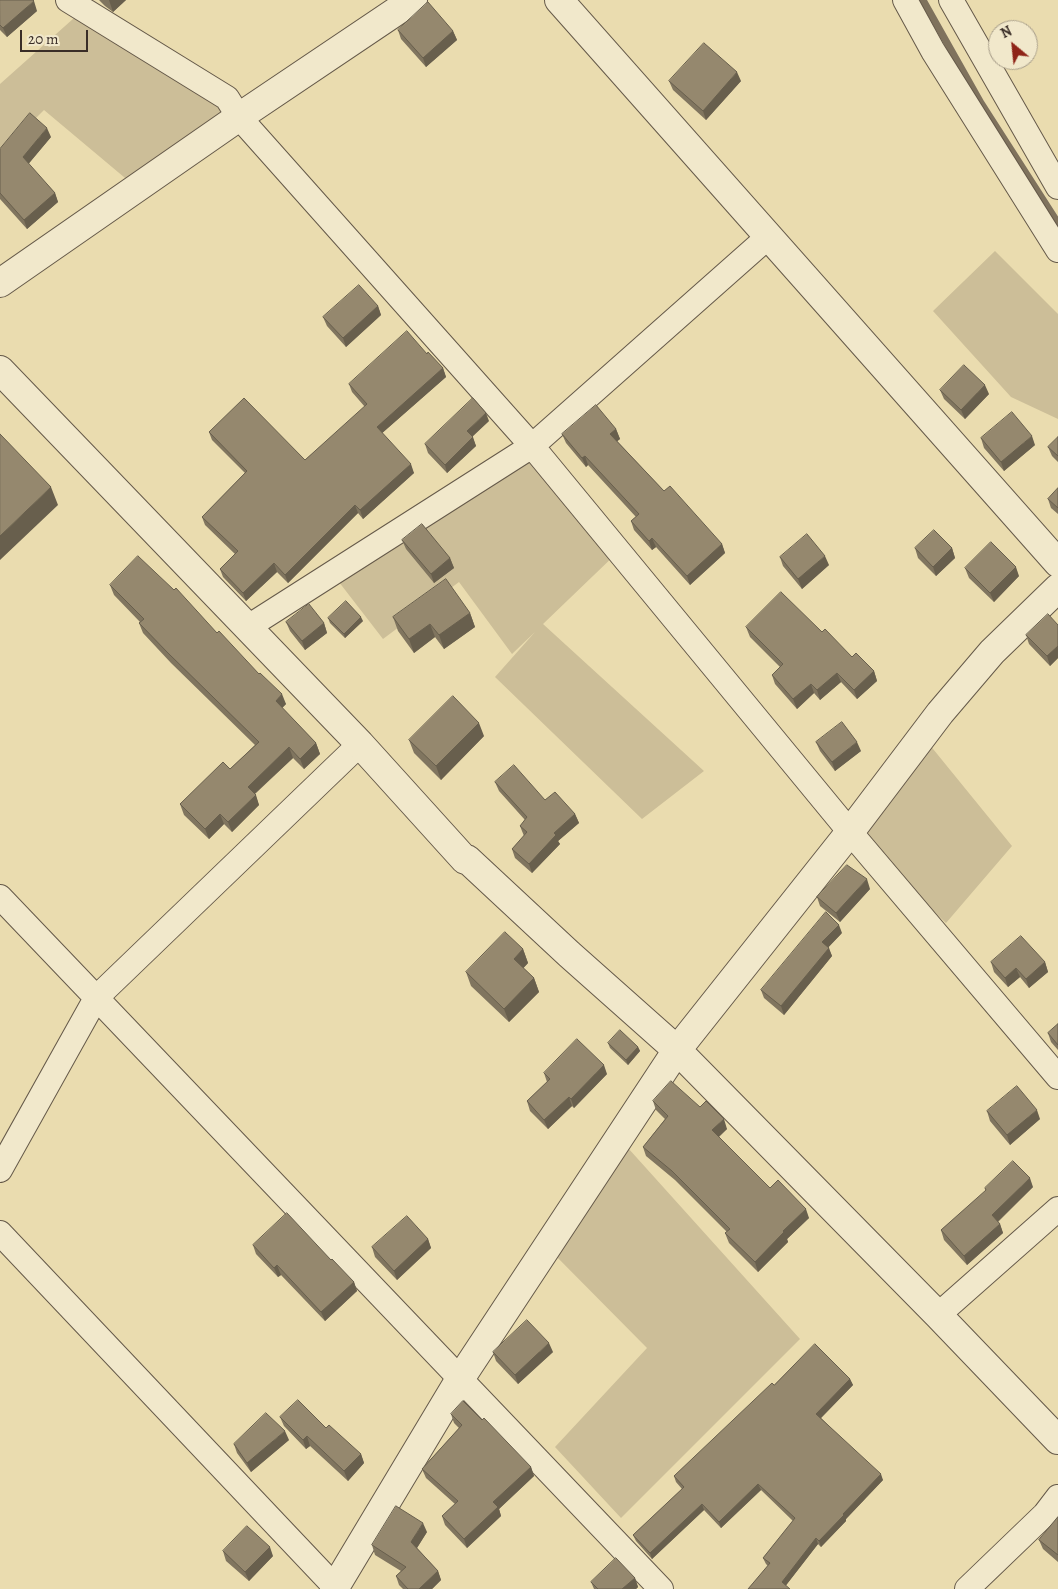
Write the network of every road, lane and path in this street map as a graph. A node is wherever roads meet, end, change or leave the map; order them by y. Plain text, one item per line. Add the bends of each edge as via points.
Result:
1 (68, 0) edge
2 (413, 0) edge
3 (559, 0) edge
4 (905, 0) edge
5 (951, 0) edge
6 (240, 116) junction
7 (1058, 187) edge
8 (768, 237) junction
9 (1058, 250) edge
10 (0, 283) edge
11 (0, 370) edge
12 (532, 446) junction
13 (1058, 563) edge
14 (1058, 588) edge
15 (248, 627) junction
16 (360, 744) junction
17 (850, 832) junction
18 (0, 897) edge
19 (96, 998) junction
20 (677, 1050) junction
21 (1058, 1077) edge
22 (0, 1170) edge
23 (1058, 1209) edge
24 (0, 1232) edge
25 (938, 1315) junction
26 (460, 1379) junction
27 (1058, 1440) edge
28 (1058, 1497) edge
29 (336, 1588) edge
30 (661, 1589) edge
31 (967, 1589) edge

1 - 6 street via 227,98
2 - 6 street
3 - 8 street
4 - 9 street via 933,52
5 - 7 street
6 - 10 street
6 - 12 street
8 - 12 street
8 - 13 street
11 - 15 street
12 - 15 street
12 - 17 street
14 - 17 street via 992,652 940,713
15 - 16 street
16 - 19 street
16 - 20 street via 465,860
17 - 20 street
17 - 21 street
18 - 19 street
19 - 22 street
19 - 26 street
20 - 25 street
20 - 26 street
23 - 25 street
24 - 29 street
25 - 27 street
26 - 29 street
26 - 30 street
28 - 31 street via 1045,1514

